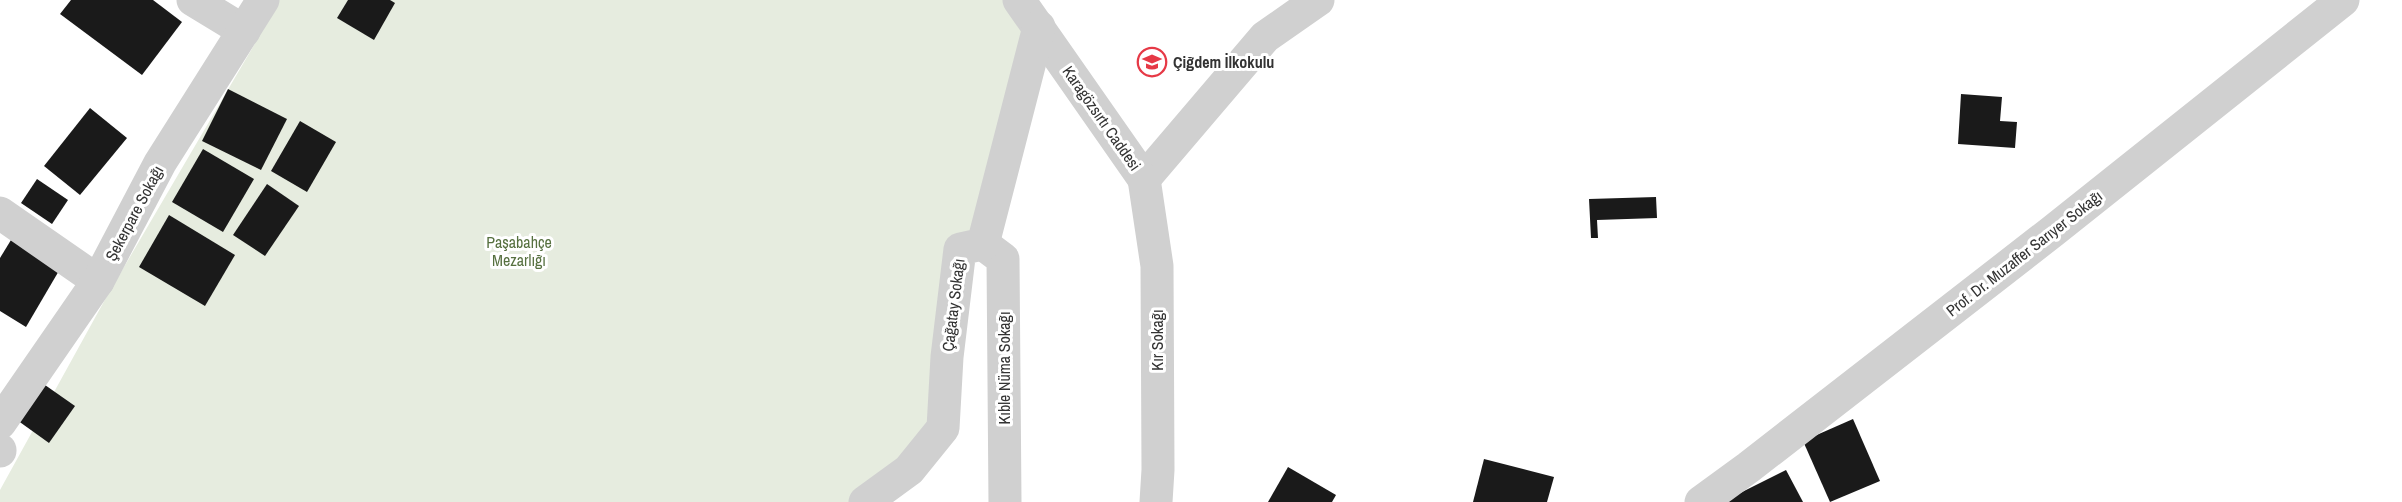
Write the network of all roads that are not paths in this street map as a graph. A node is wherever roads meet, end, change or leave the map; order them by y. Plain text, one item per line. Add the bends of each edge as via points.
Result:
1 (193, 0) edge
2 (262, 0) edge
3 (1019, 0) edge
4 (1318, 0) edge
5 (2343, 0) edge
6 (1039, 27) junction
7 (244, 32) junction
8 (1144, 179) junction
9 (0, 213) edge
10 (983, 244) junction
11 (98, 281) junction
12 (0, 423) edge
13 (865, 502) edge
14 (1005, 502) edge
15 (1156, 502) edge
16 (1701, 502) edge

1 - 7 street
2 - 7 street, Şekerpare Sokağı
3 - 6 street, Karagözsırtı Caddesi
4 - 8 street, Karagözsırtı Caddesi via 1265,37
5 - 16 street, Prof. Dr. Muzaffer Sarıyer Sokağı via 2044,238
6 - 8 street, Karagözsırtı Caddesi
6 - 10 street, Çağatay Sokağı
7 - 11 street, Şekerpare Sokağı via 160,163
8 - 15 street, Kır Sokağı via 1157,266
9 - 11 street
10 - 13 street, Çağatay Sokağı via 960,249 943,428 909,470
10 - 14 street, Kıble Nüma Sokağı via 1003,260
11 - 12 street, Şekerpare Sokağı

